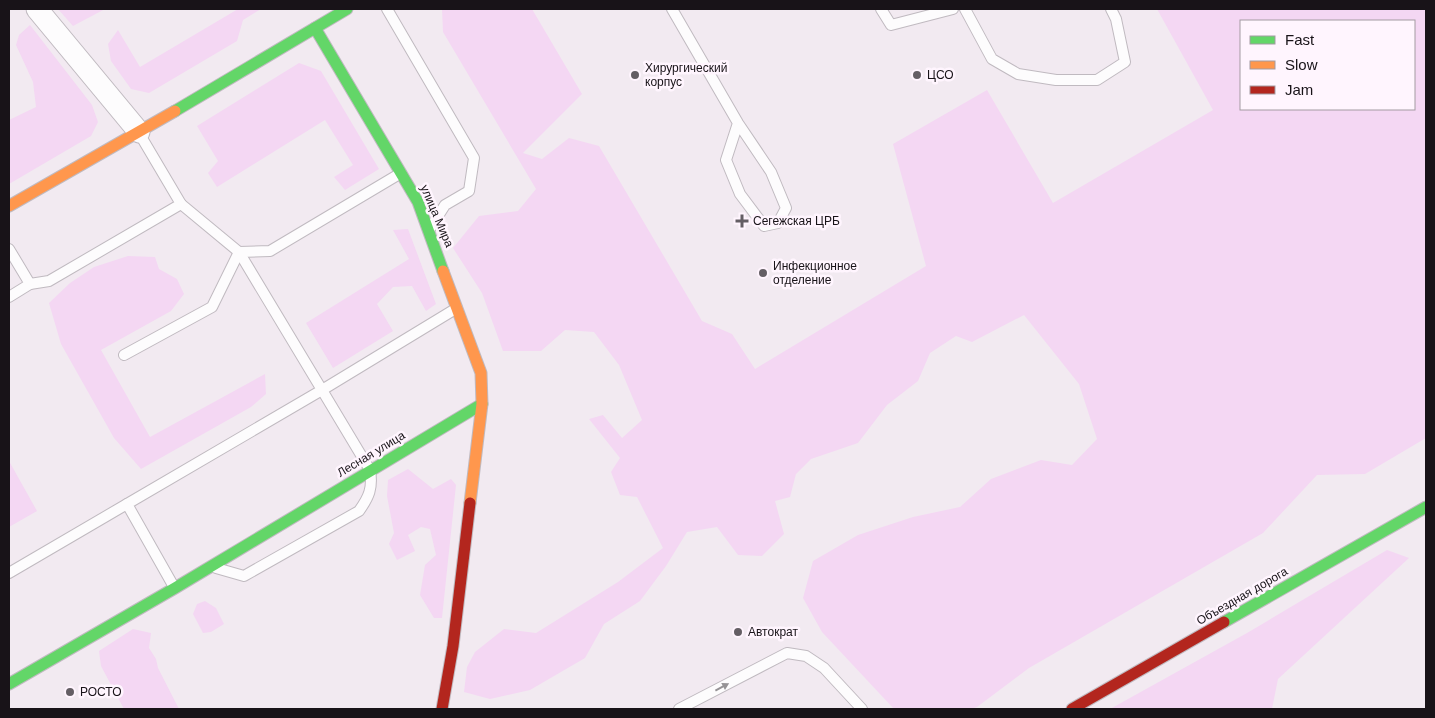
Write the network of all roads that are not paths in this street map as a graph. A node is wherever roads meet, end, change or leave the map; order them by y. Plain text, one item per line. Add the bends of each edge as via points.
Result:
1 (36, 9) edge
2 (347, 9) edge
3 (387, 9) edge
4 (672, 9) edge
5 (881, 9) edge
6 (953, 9) edge
7 (964, 9) edge
8 (1111, 9) edge
9 (315, 28) junction
10 (738, 123) junction
11 (138, 132) junction
12 (402, 172) junction
13 (181, 204) junction
14 (9, 206) edge
15 (429, 230) junction
16 (9, 249) edge
17 (239, 252) junction
18 (30, 284) junction
19 (9, 297) edge
20 (457, 307) junction
21 (124, 355) dead end
22 (322, 390) junction
23 (482, 404) junction
24 (370, 470) junction
25 (127, 504) junction
26 (1426, 507) edge
27 (210, 566) junction
28 (9, 573) edge
29 (175, 588) junction
30 (10, 680) edge
31 (442, 709) edge
32 (679, 709) edge
33 (862, 709) edge
34 (1072, 709) edge

1 - 11 street
2 - 9 street
3 - 15 lane via 474,158 470,191 445,205
4 - 10 lane
5 - 6 lane via 891,26
7 - 8 lane via 992,59 1018,74 1056,80 1097,80 1125,62
9 - 11 street
9 - 12 street, улица Мира
10 - 10 lane via 771,172 786,208 778,223 764,226 740,194 726,160
11 - 13 lane
11 - 14 street
12 - 15 street, улица Мира
12 - 17 lane via 270,251
13 - 17 lane
13 - 18 lane via 49,281
15 - 20 street, улица Мира
16 - 18 lane
17 - 21 lane via 212,307
17 - 22 lane
18 - 19 lane
20 - 22 lane
20 - 23 street, улица Мира via 481,373
22 - 24 lane
22 - 25 lane
23 - 24 street, Лесная улица
23 - 31 street via 453,646
24 - 27 street, Лесная улица
24 - 27 lane via 368,498 359,511 244,576
25 - 28 lane
25 - 29 lane
26 - 34 street, Объездная дорога
27 - 29 street, Лесная улица
29 - 30 street, Лесная улица
32 -> 33 lane via 787,653 806,656 824,668

